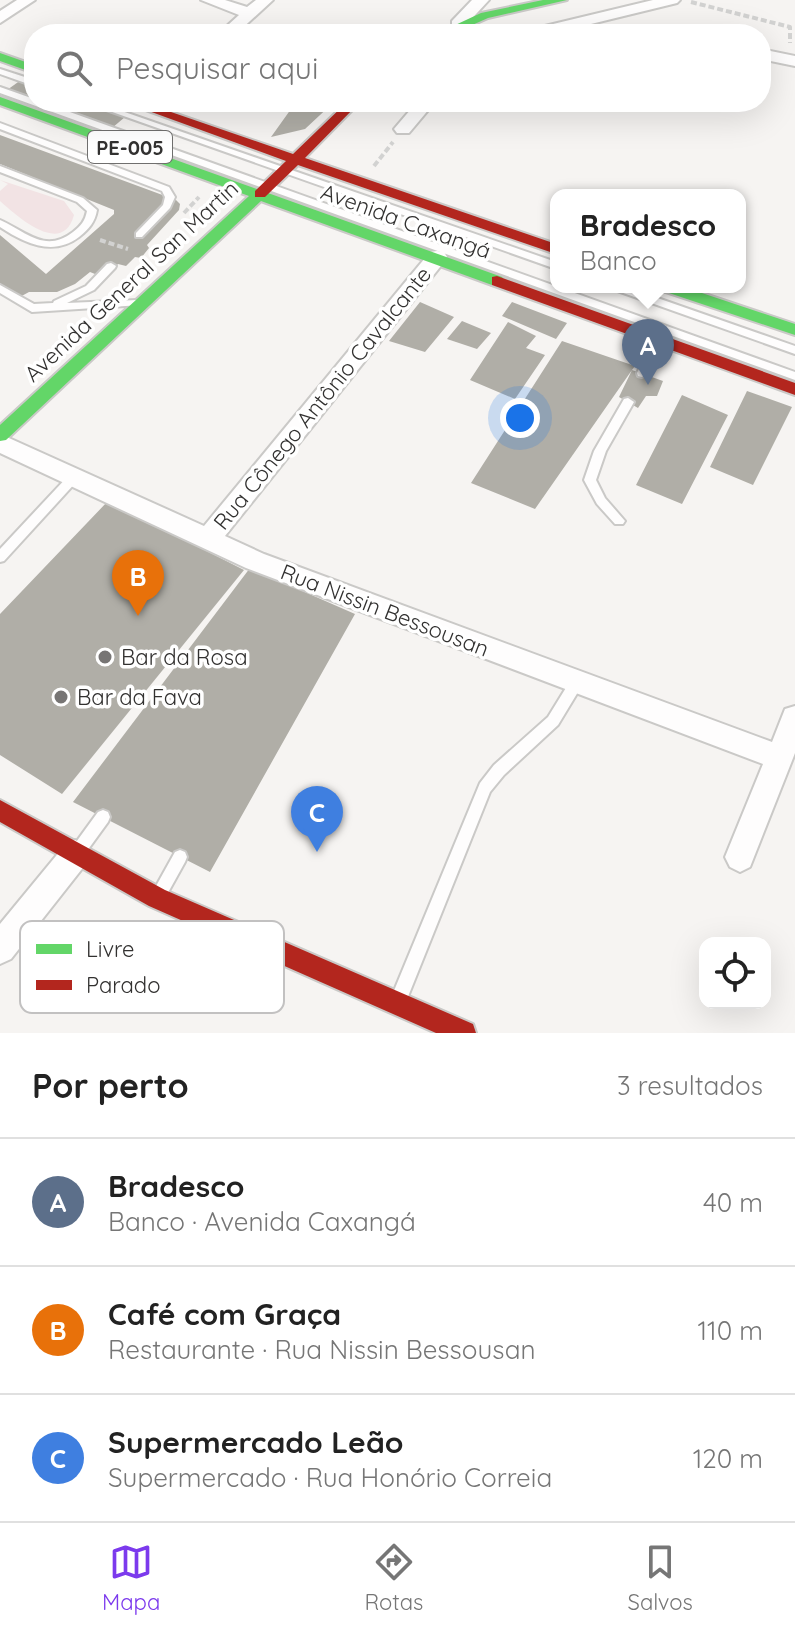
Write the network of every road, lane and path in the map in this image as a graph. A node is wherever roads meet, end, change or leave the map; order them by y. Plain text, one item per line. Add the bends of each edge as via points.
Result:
1 (27, 0) edge
2 (209, 0) edge
3 (265, 0) edge
4 (481, 0) edge
5 (561, 0) edge
6 (672, 0) edge
7 (685, 0) edge
8 (250, 13) junction
9 (0, 18) edge
10 (237, 24) edge
11 (455, 24) edge
12 (465, 24) edge
13 (572, 24) edge
14 (771, 56) edge
15 (0, 57) edge
16 (793, 60) edge
17 (24, 65) edge
18 (0, 71) edge
19 (24, 79) edge
20 (0, 90) edge
21 (24, 99) edge
22 (0, 101) edge
23 (24, 109) edge
24 (33, 112) edge
25 (58, 112) edge
26 (120, 112) edge
27 (161, 112) edge
28 (344, 112) edge
29 (417, 112) edge
30 (0, 126) edge
31 (403, 129) joint
32 (290, 165) junction
33 (0, 169) edge
34 (362, 182) junction
35 (264, 190) junction
36 (0, 223) edge
37 (139, 235) dead end
38 (550, 247) edge
39 (437, 257) junction
40 (550, 264) edge
41 (111, 266) dead end
42 (0, 288) edge
43 (550, 290) edge
44 (558, 293) edge
45 (669, 296) edge
46 (145, 302) junction
47 (40, 308) junction
48 (795, 330) edge
49 (659, 338) junction
50 (795, 350) edge
51 (642, 373) dead end
52 (795, 376) edge
53 (795, 389) edge
54 (628, 402) dead end
55 (0, 435) edge
56 (0, 443) edge
57 (74, 477) junction
58 (619, 521) dead end
59 (208, 539) junction
60 (0, 557) edge
61 (577, 682) junction
62 (795, 718) edge
63 (778, 757) junction
64 (0, 810) edge
65 (103, 817) dead end
66 (75, 855) junction
67 (180, 857) dead end
68 (740, 857) dead end
69 (157, 898) junction
70 (22, 921) edge
71 (210, 921) edge
72 (20, 923) edge
73 (0, 948) edge
74 (284, 954) edge
75 (397, 1003) junction
76 (464, 1033) edge

1 - 9 street
2 - 8 street
3 - 8 street
4 - 11 street
5 - 12 main road
6 - 13 street
7 - 16 path via 790,27
8 - 10 street
14 - 16 street
15 - 17 main road
18 - 19 lane
20 - 21 lane
22 - 23 main road, Avenida Caxangá / PE-005
24 - 35 main road, Avenida Caxangá / PE-005
25 - 35 lane
26 - 32 lane
27 - 32 main road, Avenida Caxangá / PE-005
28 - 32 main road, Avenida General San Martin
29 - 31 street
30 - 37 lane via 166,189 167,206
31 - 34 path
32 - 34 main road, Avenida Caxangá / PE-005
32 - 35 main road, Avenida General San Martin
32 - 40 lane
33 - 36 lane via 80,200 92,210 91,221 74,237 47,246
34 - 38 main road, Avenida Caxangá / PE-005
35 - 39 main road, Avenida Caxangá / PE-005
35 - 43 lane
35 - 46 main road, Avenida General San Martin
39 - 49 main road, Avenida Caxangá / PE-005
39 - 59 street, Rua Cônego Antônio Cavalcante
41 - 47 lane via 77,296
42 - 47 lane via 27,306
44 - 52 lane
45 - 48 main road
45 - 50 lane
46 - 47 lane
46 - 55 main road, Avenida General San Martin
49 - 51 lane
49 - 53 main road, Avenida Caxangá / PE-005
54 - 58 lane via 590,480
56 - 57 street, Rua Nissin Bessousan
57 - 59 street, Rua Nissin Bessousan
57 - 60 lane
59 - 61 street, Rua Nissin Bessousan via 325,594
61 - 63 street, Rua Nissin Bessousan
61 - 75 lane via 553,721 485,788
62 - 63 street
63 - 68 street
64 - 66 main road
65 - 66 lane
66 - 69 main road
66 - 70 street
67 - 69 lane
69 - 71 main road
72 - 73 street
74 - 75 main road
75 - 76 main road

